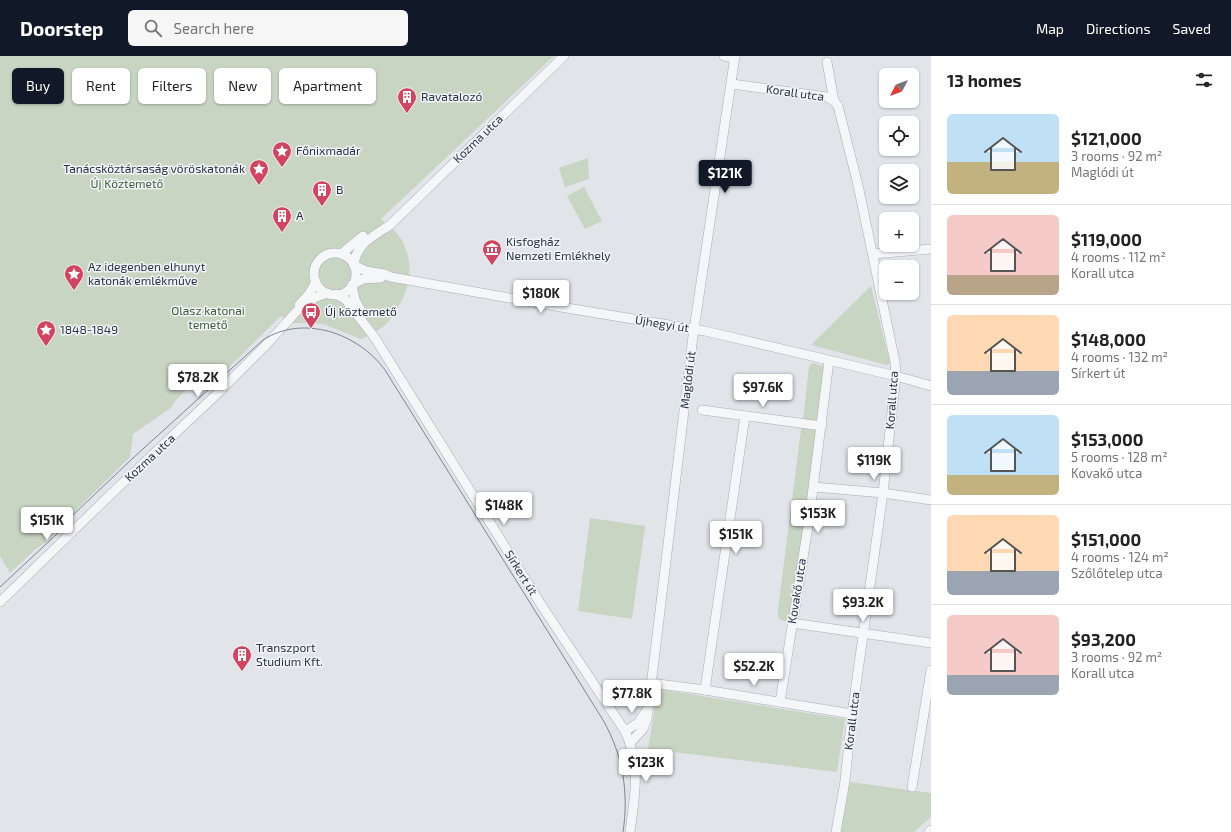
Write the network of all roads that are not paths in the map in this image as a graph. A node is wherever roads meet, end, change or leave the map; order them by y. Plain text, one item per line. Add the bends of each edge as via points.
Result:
1 (564, 56) edge
2 (724, 56) edge
3 (735, 57) edge
4 (827, 62) dead end
5 (732, 84) junction
6 (834, 101) junction
7 (393, 222) junction
8 (931, 249) edge
9 (341, 254) junction
10 (873, 254) junction
11 (354, 265) junction
12 (391, 277) junction
13 (316, 282) junction
14 (352, 285) junction
15 (332, 294) junction
16 (297, 311) junction
17 (694, 329) junction
18 (370, 331) junction
19 (829, 361) junction
20 (896, 376) junction
21 (931, 386) edge
22 (702, 410) dead end
23 (745, 416) junction
24 (822, 426) junction
25 (814, 487) junction
26 (883, 493) junction
27 (931, 500) edge
28 (0, 602) edge
29 (792, 623) junction
30 (863, 634) junction
31 (931, 643) edge
32 (931, 670) edge
33 (651, 683) junction
34 (705, 690) junction
35 (780, 702) junction
36 (648, 706) junction
37 (852, 714) junction
38 (625, 731) junction
39 (630, 743) junction
40 (912, 787) dead end
41 (630, 832) edge
42 (836, 832) edge

1 - 7 street, Kozma utca
2 - 3 street
3 - 5 street, Maglódi út
4 - 6 street
5 - 6 street, Korall utca
5 - 17 street, Maglódi út
6 - 10 street, Korall utca via 838,106 847,141
7 - 9 street, Kozma utca via 370,231
7 - 11 street, Kozma utca via 362,244
8 - 10 street
9 - 11 street via 347,256
9 - 13 street, Kozma utca via 330,253 320,259 315,268
10 - 20 street, Korall utca
11 - 12 street, Újhegyi út via 366,271
11 - 14 street, Kozma utca via 356,273
12 - 14 street, Újhegyi út via 363,279
12 - 17 street, Újhegyi út
13 - 15 street via 319,287
13 - 16 street, Kozma utca
14 - 15 street, Kozma utca via 345,292
14 - 18 street, Sírkert út via 355,300
15 - 16 street, Kozma utca via 316,297
15 - 18 street, Sírkert út via 346,300
16 - 28 street, Kozma utca via 219,392
17 - 19 street, Újhegyi út
17 - 33 street, Maglódi út
18 - 38 street, Sírkert út via 540,603
19 - 20 street, Újhegyi út
19 - 24 street, Kovakő utca
20 - 21 street, Újhegyi út
20 - 26 street, Korall utca
22 - 23 street
23 - 24 street
23 - 34 street
24 - 25 street, Kovakő utca
25 - 26 street
25 - 29 street, Kovakő utca
26 - 27 street
26 - 30 street, Korall utca
29 - 30 street
29 - 35 street, Kovakő utca
30 - 31 street
30 - 37 street, Korall utca
32 - 40 street
33 - 34 street
33 - 36 street, Maglódi út
34 - 35 street
35 - 37 street
36 - 38 street, Maglódi út via 642,719
36 - 39 street, Maglódi út via 646,724
37 - 42 street, Korall utca via 845,781
38 - 39 street
39 - 41 street via 636,776

